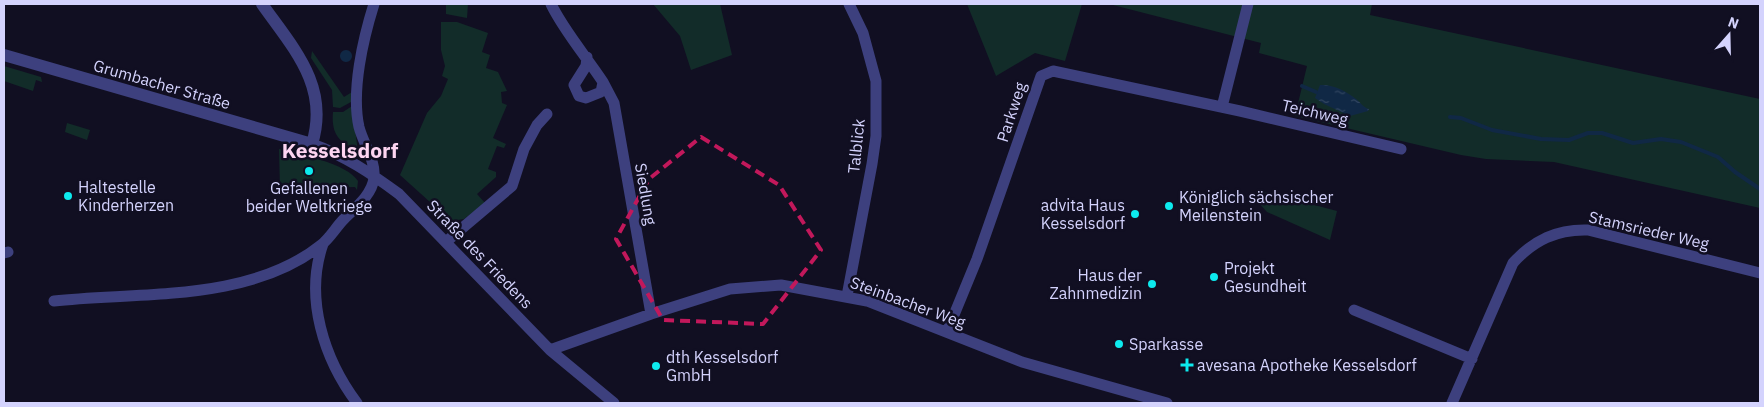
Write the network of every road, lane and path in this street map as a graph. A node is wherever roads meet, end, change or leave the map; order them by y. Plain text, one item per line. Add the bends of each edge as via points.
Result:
1 (262, 4) edge
2 (374, 4) edge
3 (551, 4) edge
4 (848, 4) edge
5 (1248, 4) edge
6 (4, 55) edge
7 (587, 57) junction
8 (603, 82) junction
9 (1222, 107) junction
10 (547, 114) dead end
11 (312, 144) junction
12 (1401, 149) dead end
13 (375, 176) junction
14 (447, 242) junction
15 (323, 244) junction
16 (1760, 273) edge
17 (847, 296) junction
18 (54, 301) dead end
19 (1354, 310) dead end
20 (651, 314) junction
21 (947, 332) junction
22 (550, 350) junction
23 (1472, 359) junction
24 (357, 403) edge
25 (614, 403) edge
26 (1167, 403) edge
27 (1452, 403) edge

1 - 11 street via 310,77 317,110
2 - 13 street via 361,60 357,103 360,127
3 - 7 street
4 - 17 street, Talblick via 863,33 876,81 875,145
5 - 9 street
6 - 11 street, Grumbacher Straße
7 - 8 street
7 - 8 street via 586,66 574,82 575,91 586,98 601,92
8 - 20 street, Siedlung via 614,103
9 - 12 street, Teichweg
9 - 21 street, Parkweg via 1053,71 1040,76 977,258
10 - 14 street via 524,149 512,186
11 - 13 street, Straße des Friedens
13 - 14 street, Straße des Friedens via 399,194
13 - 15 street via 372,188
14 - 22 street, Straße des Friedens
15 - 18 street via 298,260 254,279 193,291
15 - 24 street via 316,278 316,307 324,341 336,369
16 - 23 street, Stamsrieder Weg via 1588,230 1552,234 1526,250 1513,263
17 - 20 street, Steinbacher Weg via 781,285 759,285 730,289
17 - 21 street, Steinbacher Weg
19 - 23 street
20 - 22 street, Steinbacher Weg
21 - 26 street, Steinbacher Weg via 1022,362
22 - 25 street, Straße des Friedens
23 - 27 street, Stamsrieder Weg

